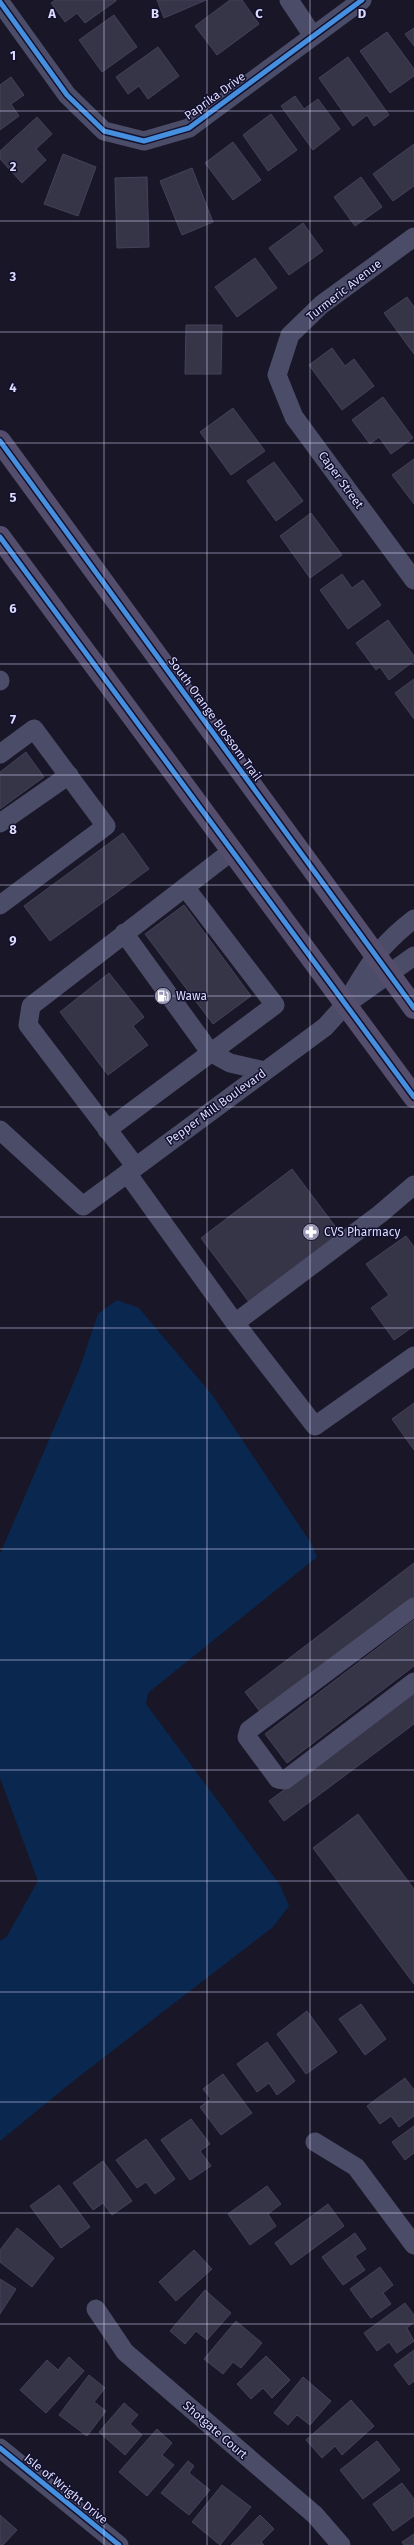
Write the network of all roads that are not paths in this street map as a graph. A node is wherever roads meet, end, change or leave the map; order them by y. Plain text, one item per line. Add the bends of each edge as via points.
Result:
1 (289, 0) edge
2 (362, 0) edge
3 (0, 2) edge
4 (313, 36) junction
5 (414, 237) edge
6 (277, 375) joint
7 (0, 441) edge
8 (0, 537) edge
9 (414, 580) edge
10 (0, 754) edge
11 (68, 775) junction
12 (0, 823) edge
13 (232, 851) junction
14 (185, 887) junction
15 (0, 905) edge
16 (414, 919) edge
17 (124, 934) junction
18 (375, 955) junction
19 (414, 956) edge
20 (390, 974) junction
21 (346, 1005) junction
22 (414, 1008) edge
23 (210, 1052) junction
24 (265, 1071) junction
25 (414, 1097) edge
26 (0, 1130) edge
27 (107, 1130) junction
28 (131, 1170) junction
29 (414, 1185) edge
30 (236, 1323) junction
31 (414, 1356) edge
32 (414, 1607) edge
33 (414, 1682) edge
34 (315, 2142) dead end
35 (414, 2245) edge
36 (96, 2309) dead end
37 (0, 2448) edge
38 (119, 2545) edge
39 (340, 2545) edge

1 - 4 street
2 - 4 street, Paprika Drive
3 - 4 street, Paprika Drive via 67,95 104,131 144,141 190,128
5 - 6 street, Turmeric Avenue via 321,305 290,335
6 - 9 street, Caper Street via 294,417
7 - 18 main road, South Orange Blossom Trail
8 - 13 main road
10 - 11 street via 34,728
11 - 12 street
11 - 15 street via 106,826
13 - 14 street
13 - 21 main road
14 - 17 street
14 - 23 street via 275,1005
16 - 18 street, Pepper Mill Boulevard via 399,930
17 - 23 street
17 - 27 street via 31,1006 28,1016 28,1025
18 - 20 main road, South Orange Blossom Trail
18 - 21 street, Pepper Mill Boulevard
19 - 20 street, Pepper Mill Boulevard
20 - 21 street, Pepper Mill Boulevard
20 - 22 main road, South Orange Blossom Trail
21 - 24 street, Pepper Mill Boulevard via 325,1027
21 - 25 main road
23 - 24 street via 230,1063
23 - 27 street
24 - 28 street, Pepper Mill Boulevard
26 - 28 street, Pepper Mill Boulevard via 83,1206
27 - 28 street
28 - 30 street via 160,1219
29 - 30 street via 380,1214
30 - 31 street via 315,1426
32 - 33 street via 249,1730 247,1737 278,1779 285,1780
34 - 35 street via 356,2168
36 - 39 street, Shotgate Court via 125,2352 315,2515
37 - 38 street, Isle of Wright Drive

